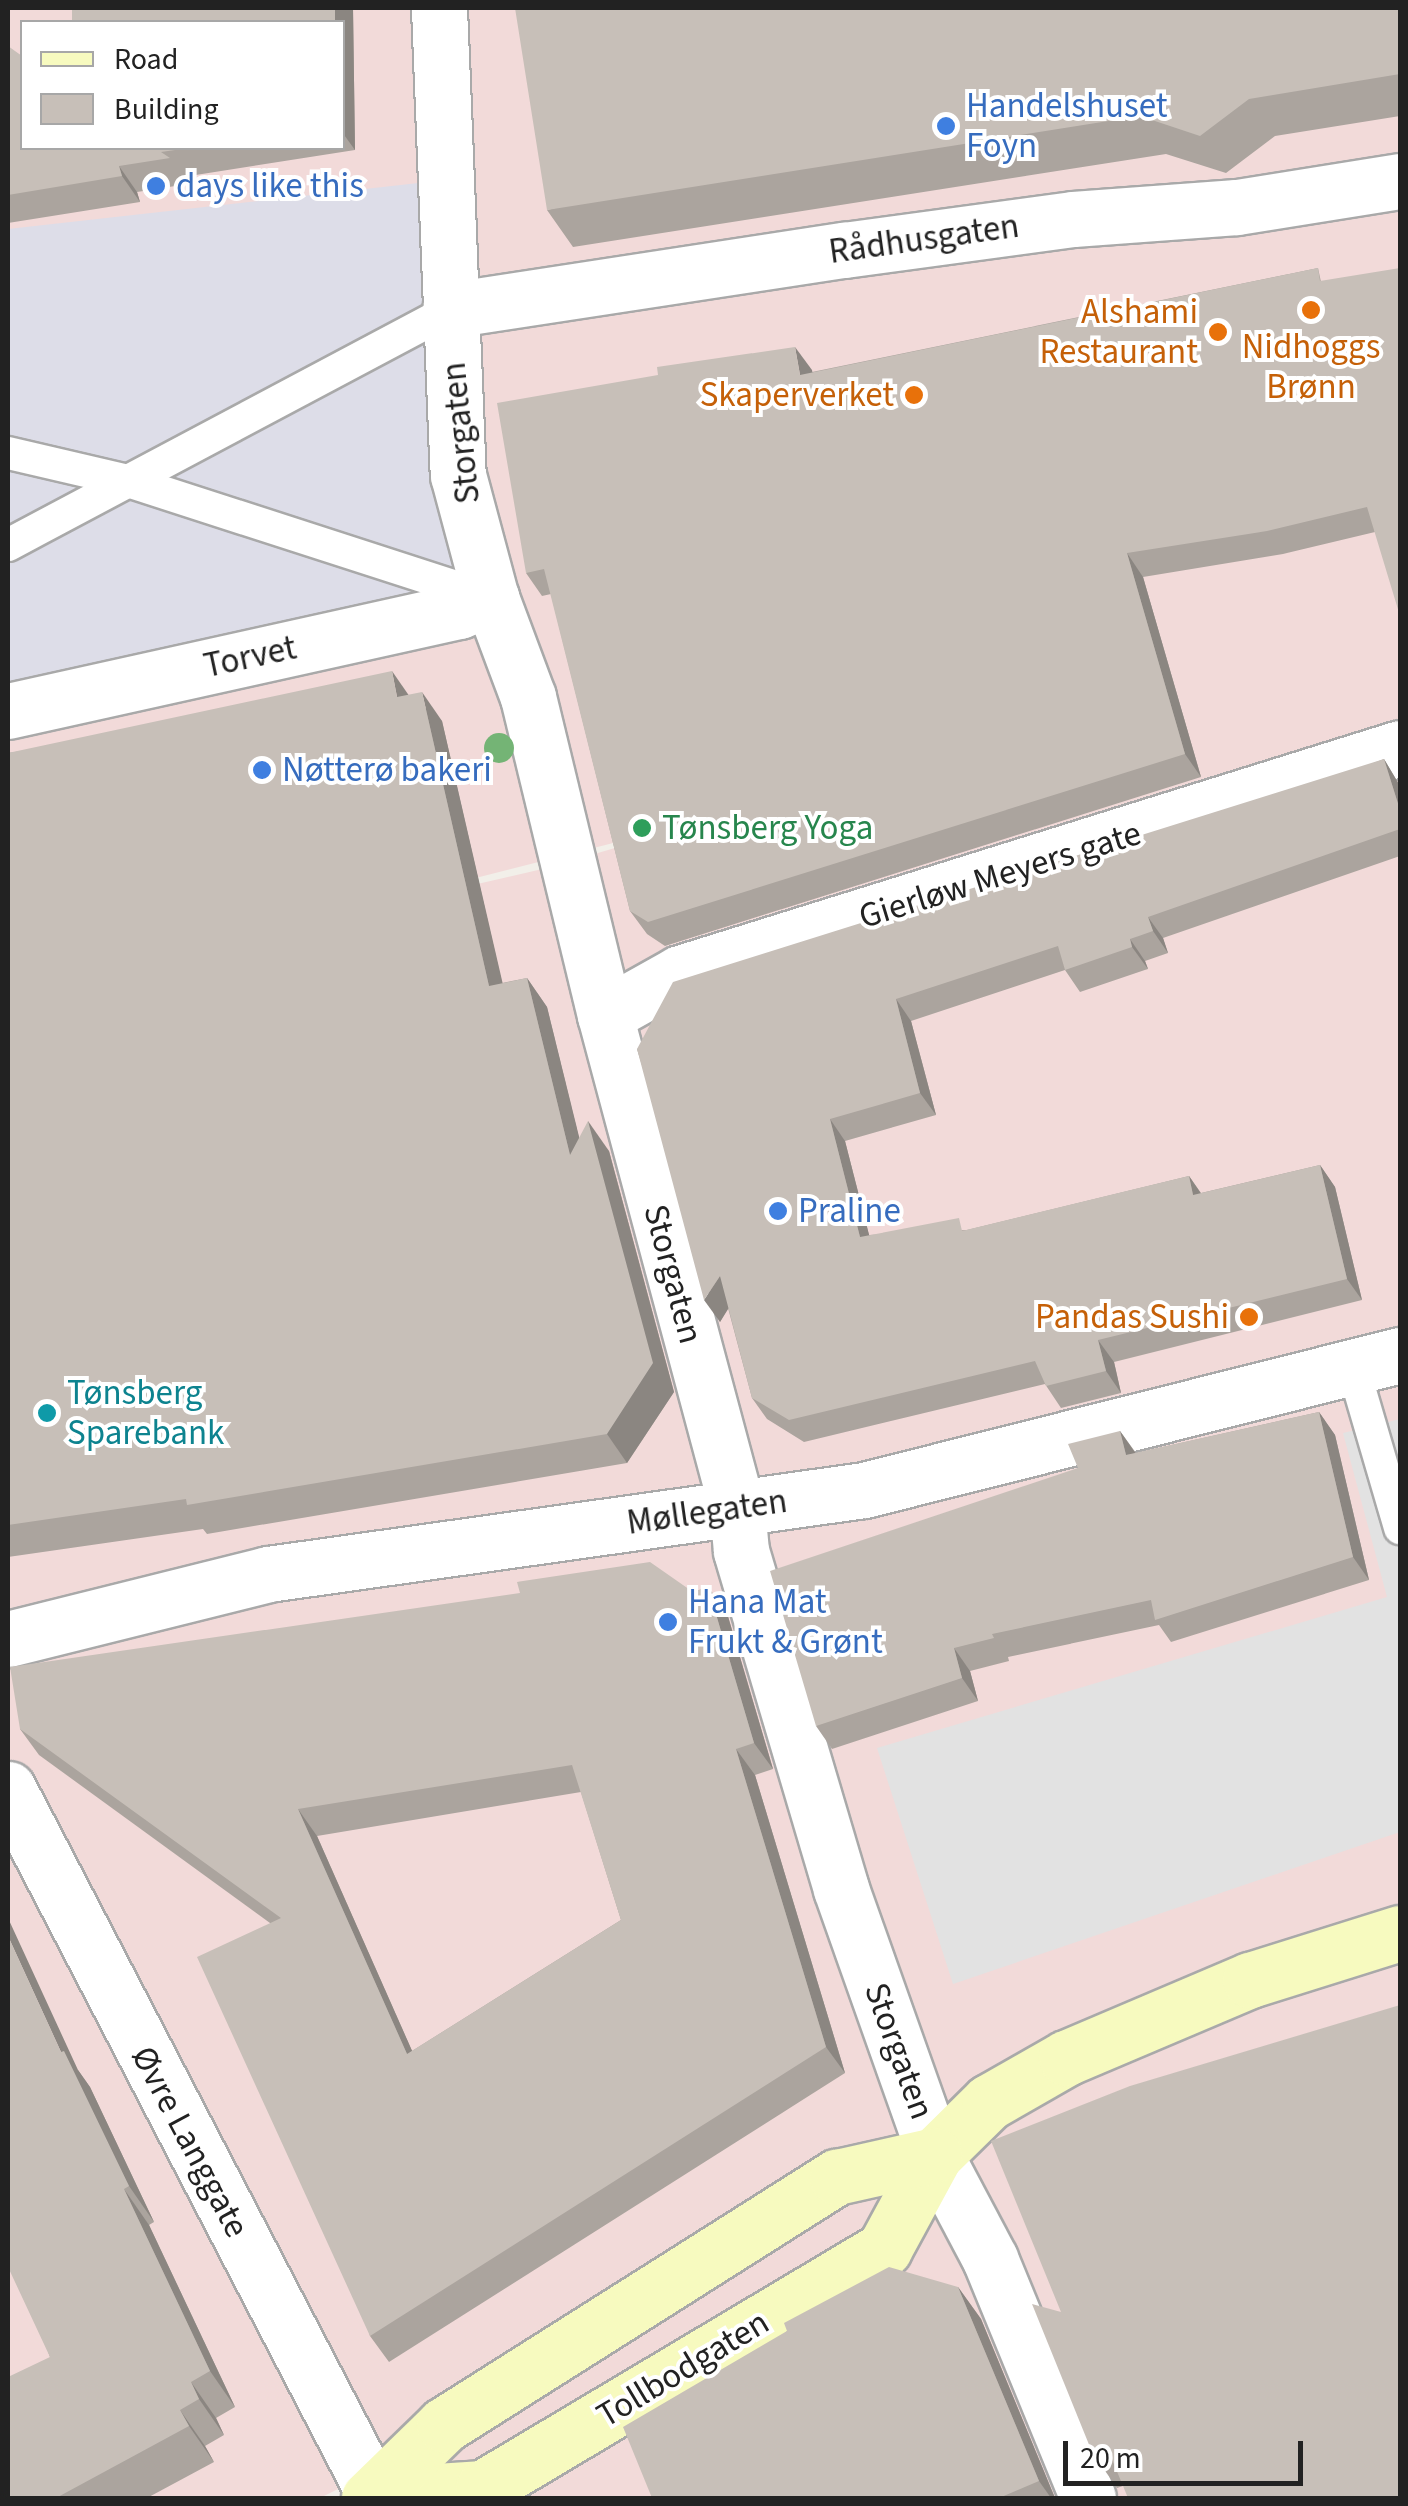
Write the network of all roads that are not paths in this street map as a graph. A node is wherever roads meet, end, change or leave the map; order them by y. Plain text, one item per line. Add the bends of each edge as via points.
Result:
1 (439, 8) edge
2 (1400, 181) edge
3 (450, 310) junction
4 (8, 453) edge
5 (128, 481) junction
6 (8, 546) edge
7 (491, 598) junction
8 (8, 711) edge
9 (1400, 748) edge
10 (605, 1015) junction
11 (1377, 1361) edge
12 (738, 1508) junction
13 (1400, 1528) edge
14 (8, 1639) edge
15 (8, 1788) edge
16 (1400, 1933) edge
17 (936, 2155) junction
18 (372, 2497) edge
19 (1088, 2498) edge

1 - 3 street, Storgaten
2 - 3 street, Rådhusgaten via 1237,207 1074,219 863,247
3 - 5 lane
3 - 7 street, Storgaten via 458,475
4 - 5 lane
5 - 6 lane
5 - 7 lane
7 - 8 street, Torvet via 460,611
7 - 10 street, Storgaten via 528,697
9 - 10 street, Gierløw Meyers gate via 680,974
10 - 12 street, Storgaten
11 - 12 street, Møllegaten via 864,1490
11 - 13 lane
12 - 14 street, Møllegaten via 268,1574
12 - 17 street, Storgaten via 741,1550 841,1889
15 - 18 street, Øvre Langgate
16 - 17 main road, Tollbodgaten via 1250,1980 1066,2058 990,2102
17 - 18 main road via 837,2177 444,2425
17 - 18 main road, Tollbodgaten via 884,2249 483,2488
17 - 19 street, Storgaten via 990,2260

